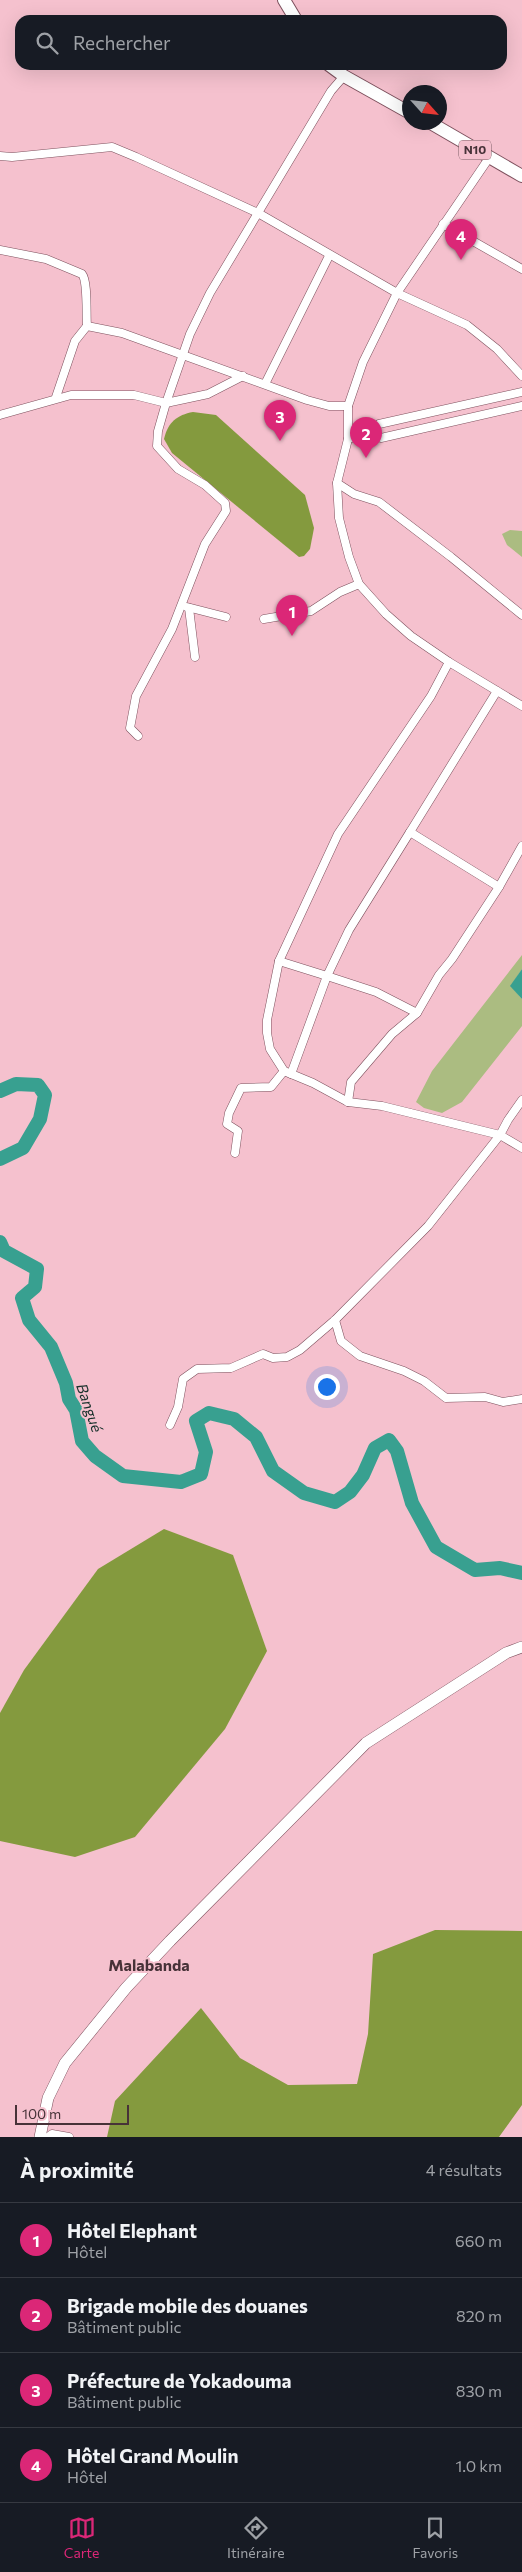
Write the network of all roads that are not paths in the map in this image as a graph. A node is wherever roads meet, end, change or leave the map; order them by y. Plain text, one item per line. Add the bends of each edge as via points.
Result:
1 (284, 0) edge
2 (293, 15) edge
3 (336, 70) edge
4 (344, 76) junction
5 (402, 109) edge
6 (442, 130) edge
7 (0, 156) edge
8 (489, 158) junction
9 (522, 176) edge
10 (258, 213) junction
11 (443, 224) junction
12 (0, 250) edge
13 (329, 256) junction
14 (522, 269) edge
15 (397, 293) junction
16 (87, 326) junction
17 (183, 354) junction
18 (243, 376) junction
19 (522, 376) edge
20 (265, 384) junction
21 (522, 392) edge
22 (56, 397) junction
23 (166, 403) junction
24 (348, 406) junction
25 (521, 409) edge
26 (0, 414) edge
27 (367, 434) junction
28 (348, 439) junction
29 (337, 483) junction
30 (359, 584) junction
31 (186, 607) junction
32 (522, 615) edge
33 (226, 617) dead end
34 (264, 619) dead end
35 (195, 656) dead end
36 (449, 662) junction
37 (497, 691) junction
38 (522, 706) edge
39 (138, 736) dead end
40 (410, 832) junction
41 (522, 846) edge
42 (499, 887) junction
43 (279, 961) junction
44 (327, 976) junction
45 (417, 1012) junction
46 (287, 1073) junction
47 (522, 1100) edge
48 (348, 1102) junction
49 (500, 1135) junction
50 (522, 1148) edge
51 (235, 1153) dead end
52 (334, 1320) junction
53 (522, 1399) edge
54 (170, 1425) dead end
55 (522, 1647) edge
56 (40, 2137) edge
57 (48, 2137) edge
58 (69, 2137) edge

1 - 2 highway
3 - 4 highway
4 - 5 highway
4 - 10 street
6 - 8 highway, N10
7 - 10 street via 12,158 112,147
8 - 9 highway, N10
8 - 11 street
10 - 13 street
10 - 17 street via 210,293
11 - 14 street
11 - 15 street
12 - 16 street via 46,259 82,274 86,286
13 - 15 street
13 - 20 street
15 - 19 street via 467,325 497,348
15 - 24 street via 363,362
16 - 17 street via 122,333
16 - 22 street via 75,341
17 - 18 street
17 - 23 street
18 - 20 street
18 - 23 street via 208,394
20 - 24 street via 329,406
21 - 27 street via 379,424
22 - 23 street via 134,395
22 - 26 street
23 - 31 street via 157,446 178,469 205,485 225,504 226,511 204,544
24 - 28 street
25 - 27 street via 380,438
27 - 28 street
28 - 29 street
29 - 30 street via 339,518
29 - 32 street via 354,494 379,502
30 - 34 street via 311,611
30 - 36 street via 411,636
31 - 33 street
31 - 35 street
31 - 39 street via 136,696 130,728
36 - 37 street
36 - 43 street via 431,696 338,834
37 - 38 street
37 - 40 street
40 - 42 street
40 - 44 street via 349,930
41 - 42 street
42 - 45 street
43 - 44 street
43 - 46 street via 267,1034 270,1050
44 - 45 street via 376,992
44 - 46 street
45 - 48 street via 392,1034 351,1082
46 - 48 street via 314,1083
46 - 51 street via 271,1087 241,1088 227,1124 238,1131
47 - 49 street
48 - 49 street via 382,1106
49 - 50 street
49 - 52 street via 428,1226
52 - 53 street via 341,1341 360,1356 404,1371 446,1398 485,1397 503,1402
52 - 54 street via 300,1350 288,1356 273,1358 262,1354 231,1368 197,1368 183,1378 178,1407
55 - 56 main road via 506,1653 366,1743 170,1941 65,2062 48,2098
57 - 58 street via 52,2134

